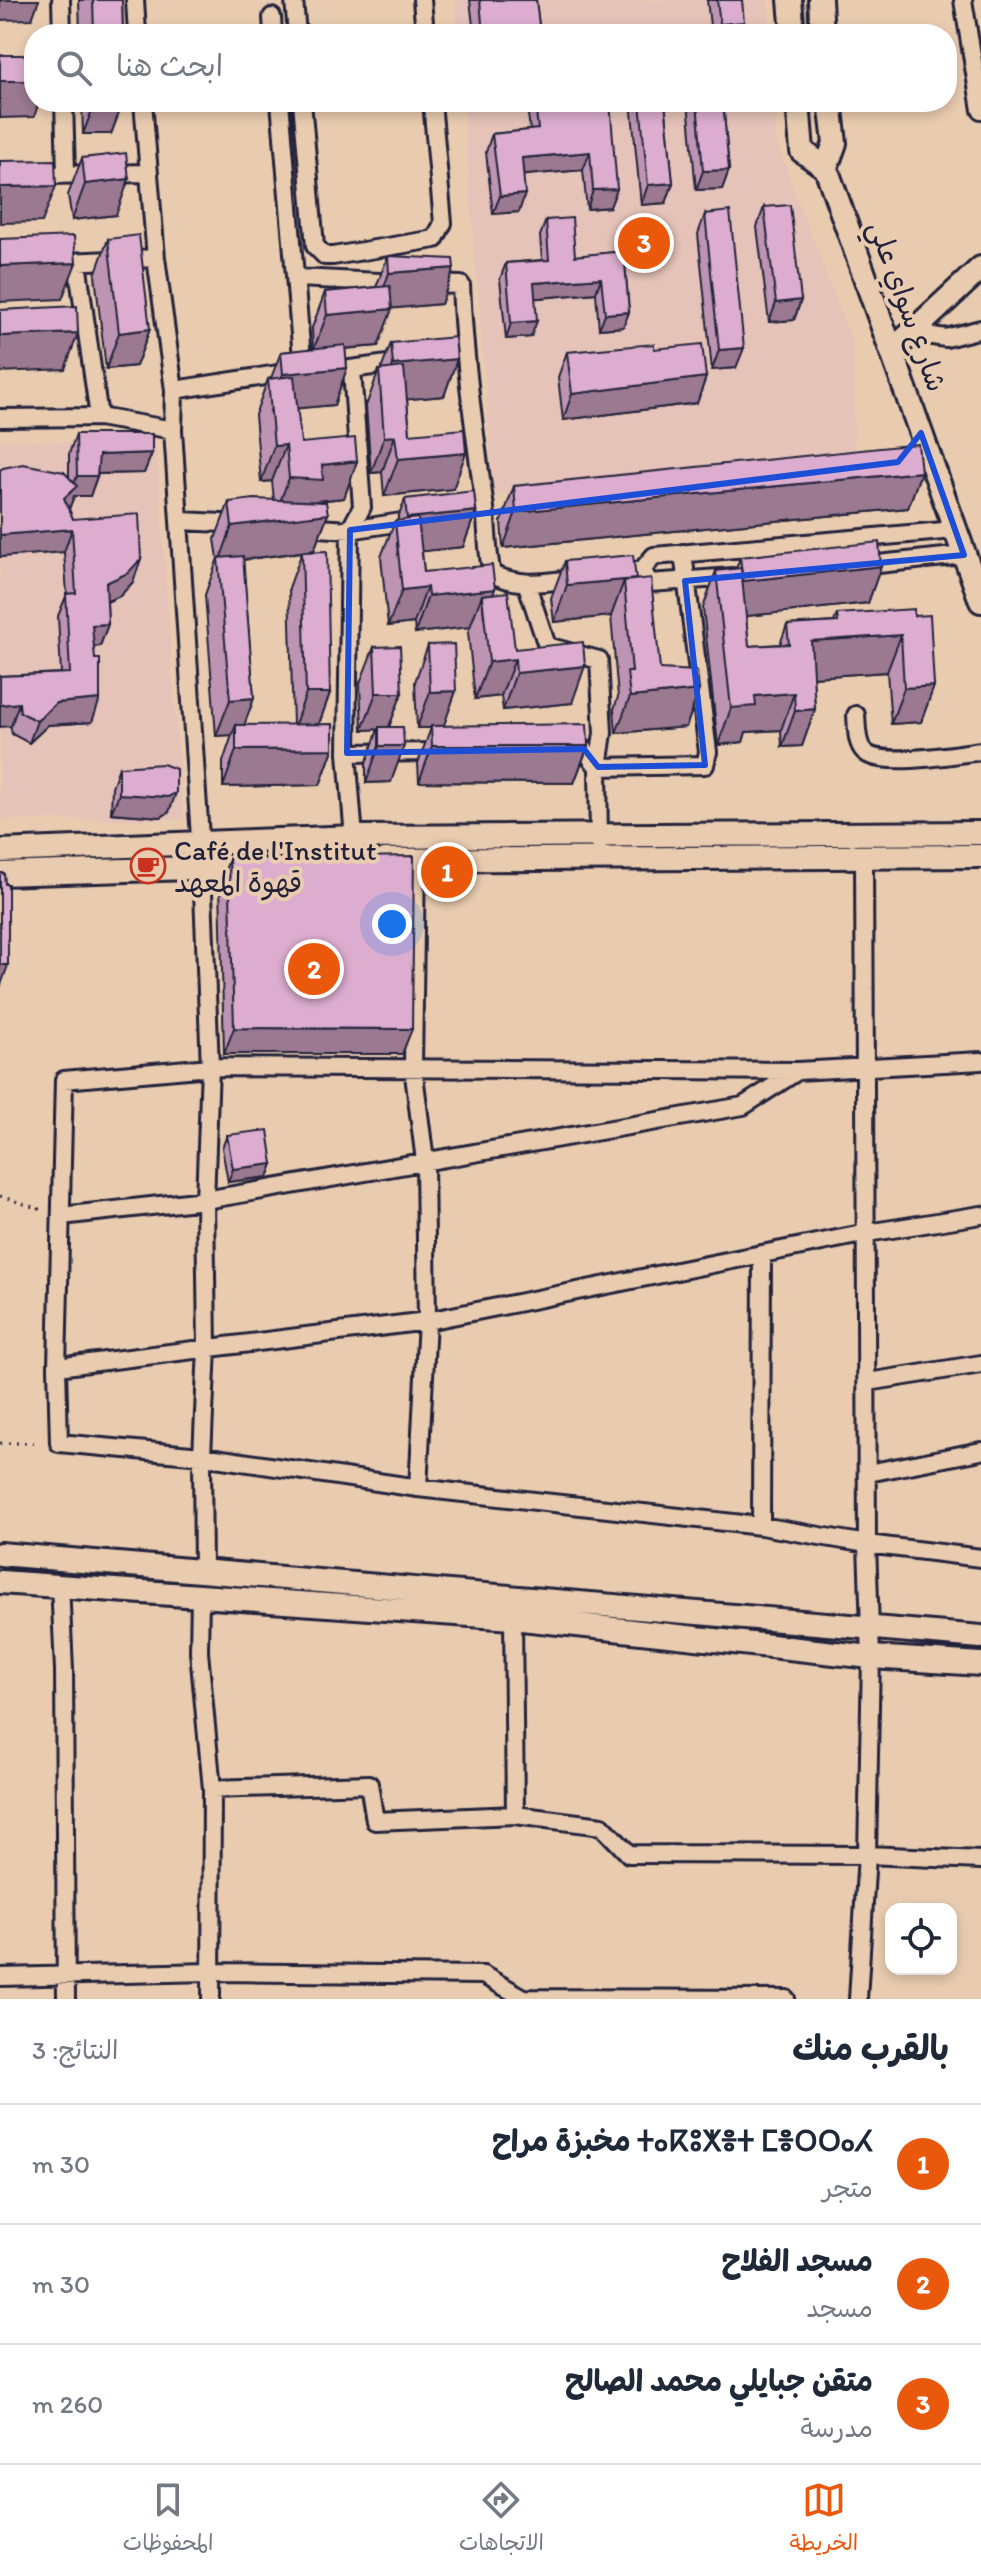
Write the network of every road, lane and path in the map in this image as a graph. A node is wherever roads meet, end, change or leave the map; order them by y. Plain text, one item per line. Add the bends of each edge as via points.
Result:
1 (61, 0) edge
2 (135, 0) edge
3 (294, 0) edge
4 (422, 0) edge
5 (790, 0) edge
6 (820, 0) edge
7 (963, 0) edge
8 (62, 24) edge
9 (136, 24) edge
10 (296, 24) edge
11 (424, 24) edge
12 (792, 24) edge
13 (821, 24) edge
14 (981, 110) edge
15 (64, 112) edge
16 (144, 112) edge
17 (281, 112) edge
18 (303, 112) edge
19 (433, 112) edge
20 (799, 112) edge
21 (831, 112) edge
22 (826, 168) junction
23 (66, 173) junction
24 (148, 173) junction
25 (0, 176) edge
26 (156, 258) junction
27 (77, 262) junction
28 (46, 263) edge
29 (981, 268) edge
30 (298, 278) junction
31 (981, 329) edge
32 (912, 333) junction
33 (893, 350) junction
34 (422, 359) edge
35 (352, 370) junction
36 (315, 371) junction
37 (174, 390) junction
38 (99, 417) junction
39 (0, 418) edge
40 (173, 430) junction
41 (921, 433) junction
42 (906, 455) edge
43 (425, 519) edge
44 (181, 521) junction
45 (258, 525) edge
46 (289, 527) edge
47 (350, 530) junction
48 (955, 530) junction
49 (683, 553) junction
50 (964, 555) junction
51 (848, 567) edge
52 (744, 576) edge
53 (685, 581) junction
54 (648, 583) junction
55 (527, 585) junction
56 (981, 601) edge
57 (856, 715) dead end
58 (552, 750) edge
59 (458, 751) edge
60 (981, 751) edge
61 (347, 753) junction
62 (598, 767) junction
63 (599, 833) junction
64 (981, 833) edge
65 (356, 837) junction
66 (200, 842) junction
67 (0, 851) edge
68 (69, 851) junction
69 (600, 856) junction
70 (864, 856) junction
71 (981, 856) edge
72 (416, 859) junction
73 (348, 862) joint
74 (279, 865) edge
75 (202, 868) junction
76 (0, 874) edge
77 (69, 874) junction
78 (981, 1061) edge
79 (865, 1065) junction
80 (210, 1067) junction
81 (413, 1067) junction
82 (797, 1071) junction
83 (425, 1161) junction
84 (0, 1196) edge
85 (205, 1200) junction
86 (981, 1215) edge
87 (61, 1216) junction
88 (867, 1233) junction
89 (762, 1254) junction
90 (427, 1321) junction
91 (207, 1348) junction
92 (981, 1364) edge
93 (57, 1367) junction
94 (868, 1382) junction
95 (0, 1443) edge
96 (59, 1443) junction
97 (981, 1451) edge
98 (202, 1456) junction
99 (868, 1473) junction
100 (418, 1488) junction
101 (761, 1526) junction
102 (867, 1544) junction
103 (0, 1554) edge
104 (981, 1558) edge
105 (203, 1572) junction
106 (0, 1582) edge
107 (60, 1584) junction
108 (200, 1596) junction
109 (513, 1618) junction
110 (868, 1627) junction
111 (981, 1637) edge
112 (871, 1657) junction
113 (981, 1664) edge
114 (212, 1789) junction
115 (515, 1815) junction
116 (867, 1855) junction
117 (981, 1860) edge
118 (210, 1972) junction
119 (66, 1974) junction
120 (0, 1977) edge
121 (66, 1999) edge
122 (211, 1999) edge
123 (786, 1999) edge
124 (858, 1999) edge

1 - 8 street
2 - 9 street
3 - 10 street
4 - 11 street
5 - 12 main road
6 - 13 main road
7 - 14 street
15 - 23 street
16 - 24 street
17 - 30 street
18 - 19 street via 315,246 333,256 435,239 440,232
20 - 22 main road, شارع سواي علي via 802,151
21 - 22 main road via 835,143
22 - 33 main road, شارع سواي علي
23 - 24 street
23 - 25 street
24 - 26 street
26 - 27 street
26 - 37 street
27 - 28 street
27 - 38 street
29 - 32 main road
30 - 36 street
30 - 55 street via 461,285 457,353 486,510 486,550 492,574
31 - 32 street via 946,338
32 - 33 main road
33 - 41 main road, شارع سواي علي
34 - 35 street
35 - 36 street
35 - 47 street via 362,507
36 - 37 street
37 - 40 street
38 - 39 street
38 - 40 street
40 - 44 street
41 - 42 street
41 - 48 main road, شارع سواي علي
43 - 47 street
44 - 45 street
44 - 66 street
46 - 47 street
47 - 61 street
48 - 49 street
48 - 50 main road, شارع سواي علي
49 - 53 street
49 - 54 street via 654,556
50 - 51 street
50 - 56 main road, شارع سواي علي
52 - 53 street
53 - 54 street
53 - 62 street via 695,698 708,752 705,765
54 - 55 street
55 - 62 street via 547,646 599,660 603,733
57 - 60 street via 860,745 870,757
58 - 62 street via 584,749
59 - 61 street
61 - 65 street
62 - 63 street
63 - 64 main road
63 - 65 main road
63 - 69 street
65 - 66 main road
65 - 73 street
66 - 68 main road
66 - 75 street
67 - 68 main road
68 - 77 main road
69 - 70 main road
69 - 72 main road
70 - 71 main road
70 - 79 street
72 - 73 main road
72 - 81 street
74 - 75 main road
75 - 77 main road
75 - 80 street
76 - 77 main road
78 - 79 street
79 - 82 street
79 - 88 street
80 - 81 street
80 - 85 street
80 - 87 street via 64,1080
81 - 82 street
81 - 83 street
82 - 83 street via 743,1106
83 - 85 street
83 - 90 street
84 - 87 path
85 - 87 street
85 - 91 street
86 - 88 street
87 - 93 street
88 - 89 street
88 - 94 street
89 - 90 street
89 - 101 street
90 - 91 street
90 - 100 street
91 - 93 street
91 - 98 street
92 - 94 street
93 - 96 street
94 - 99 street
95 - 96 path
96 - 98 street
97 - 99 street
98 - 100 street
98 - 105 street
99 - 102 street
100 - 101 street
101 - 102 street
102 - 104 street
102 - 110 street
103 - 105 main road
105 - 110 main road
106 - 107 main road
107 - 108 main road
107 - 119 street
108 - 109 main road
108 - 114 street via 199,1652
109 - 112 main road
109 - 115 street
110 - 111 main road
110 - 112 street
112 - 113 main road
112 - 116 street
114 - 115 street via 369,1784 375,1821
114 - 118 street
115 - 116 street via 602,1826 629,1854
116 - 117 street
116 - 124 street
118 - 119 street
118 - 122 street
118 - 123 street via 483,1975 524,1998
119 - 120 street
119 - 121 street

